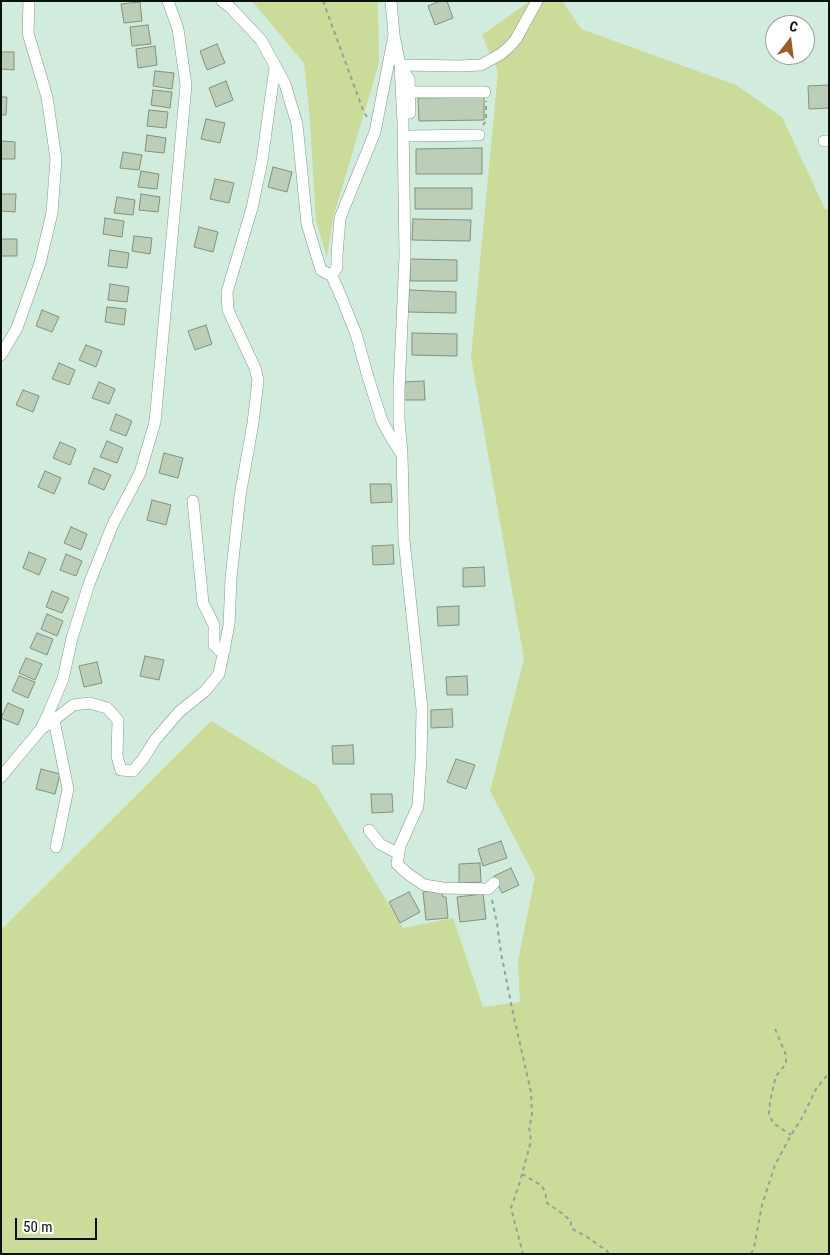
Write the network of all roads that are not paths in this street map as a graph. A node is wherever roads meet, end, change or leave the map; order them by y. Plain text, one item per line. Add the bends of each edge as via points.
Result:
1 (29, 1) edge
2 (168, 1) edge
3 (222, 1) edge
4 (391, 1) edge
5 (537, 1) edge
6 (394, 35) junction
7 (400, 65) junction
8 (276, 67) junction
9 (410, 92) junction
10 (484, 92) road end
11 (479, 135) road end
12 (411, 136) junction
13 (332, 276) junction
14 (1, 355) edge
15 (408, 358) dead end
16 (402, 454) junction
17 (193, 500) dead end
18 (225, 649) junction
19 (54, 720) junction
20 (41, 728) junction
21 (3, 772) edge
22 (369, 830) dead end
23 (56, 847) dead end
24 (399, 854) junction
25 (491, 886) road end

1 - 14 street via 28,33 46,97 56,159 52,213 37,271 17,328
2 - 20 street via 178,29 186,85 155,422 140,473 112,524 89,584 63,679
3 - 8 street via 261,40
4 - 6 street
5 - 7 street via 510,46 481,64
6 - 7 street
6 - 13 street via 375,132 340,218 337,267
7 - 9 street via 409,79
7 - 16 street via 406,256 399,390
8 - 13 street via 285,84 297,124 307,224 321,270
8 - 18 street via 252,208 227,292 228,310 256,368 258,380 240,496
9 - 10 street
9 - 12 street
11 - 12 street
12 - 15 street via 406,314
13 - 16 street via 356,334 382,421
16 - 24 street via 404,540 422,709 418,806
17 - 18 street via 204,603 214,625 214,645 219,650
18 - 19 street via 219,674 205,691 179,712 134,771 121,770 117,756 118,720 107,708 90,703 73,705
19 - 20 street
19 - 23 street via 68,789
20 - 21 street
22 - 24 street via 380,844
24 - 25 street via 397,864 424,885 450,888

